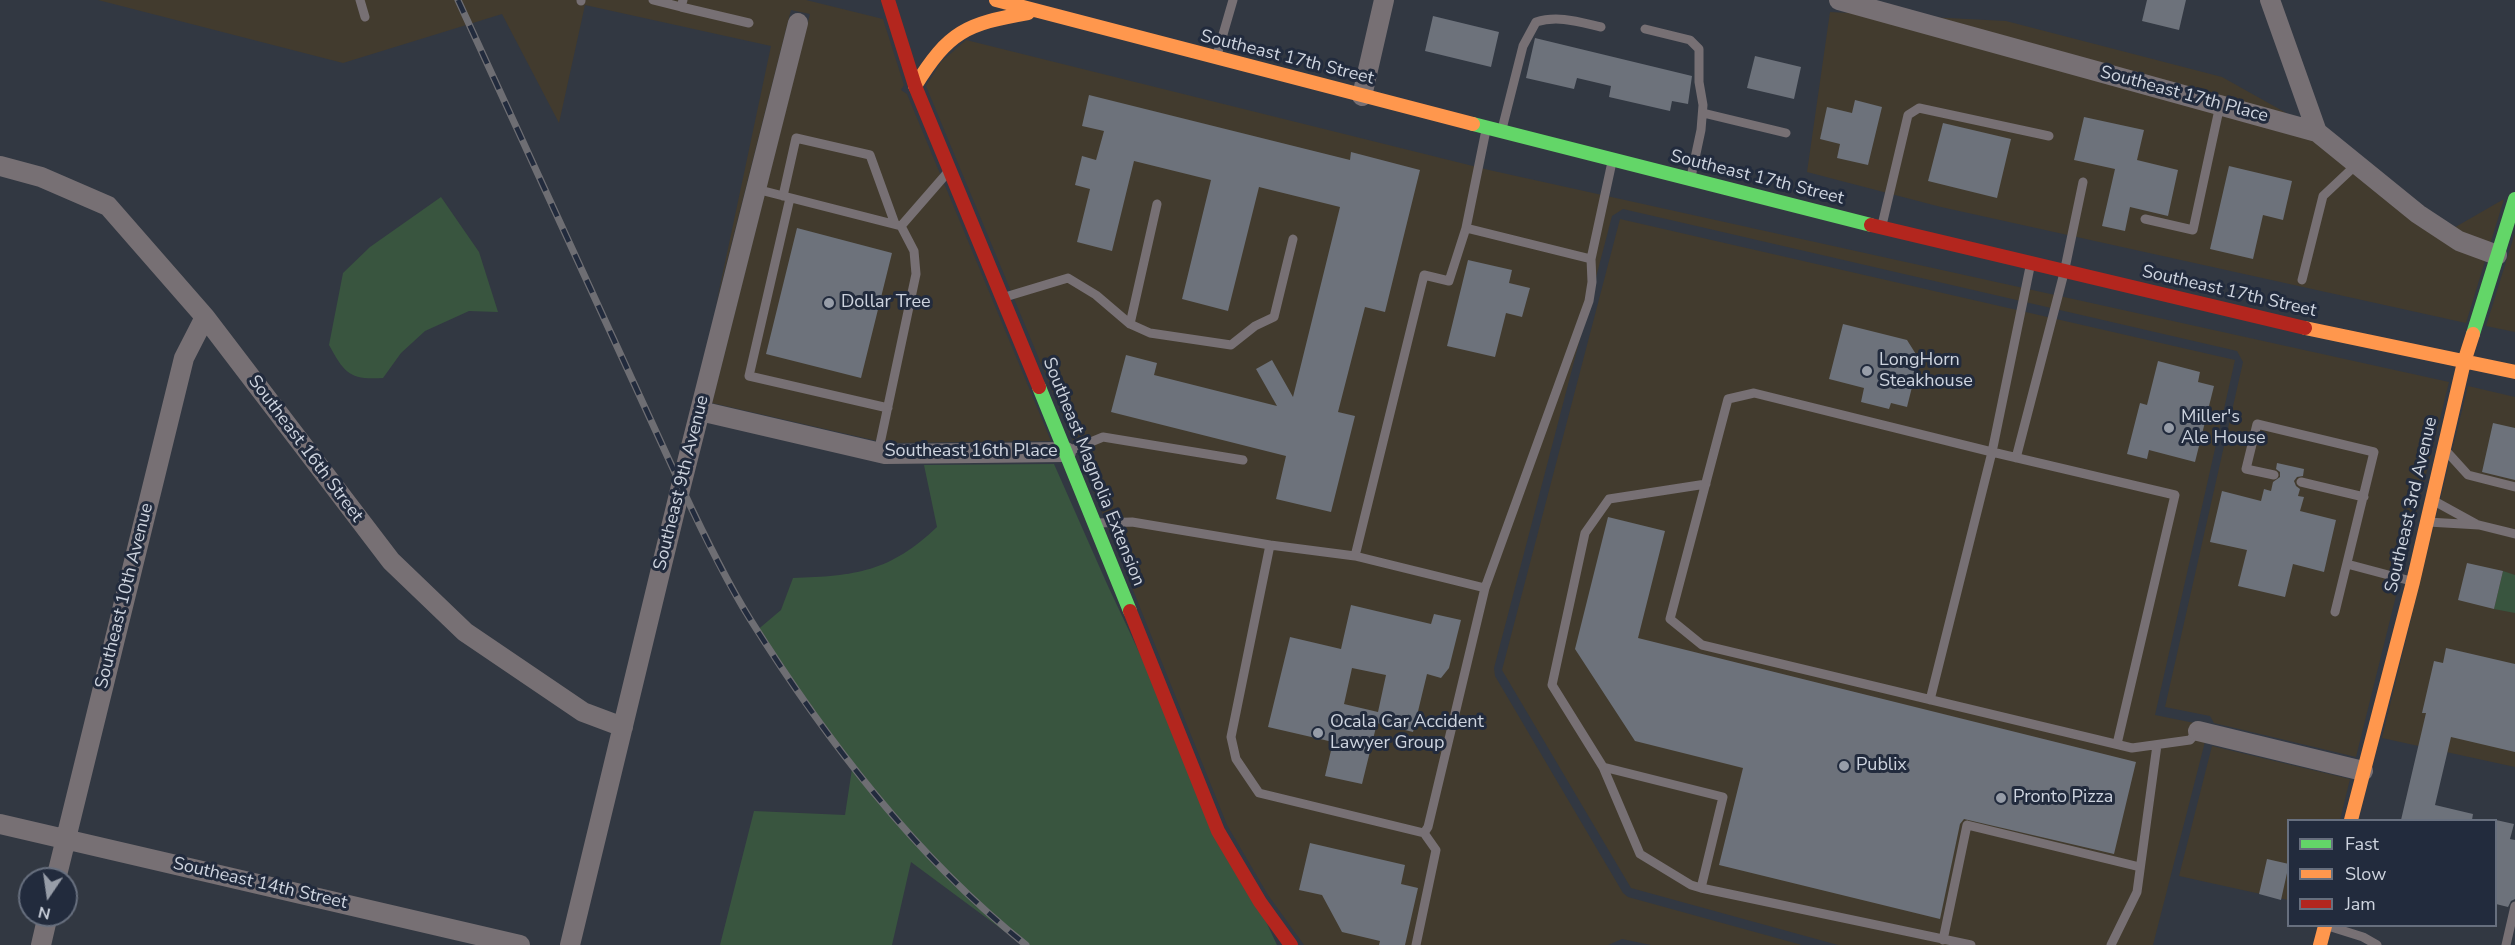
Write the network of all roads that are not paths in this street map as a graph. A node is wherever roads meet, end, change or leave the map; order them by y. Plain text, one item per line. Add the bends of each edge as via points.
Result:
1 (360, 0) edge
2 (653, 0) edge
3 (888, 0) edge
4 (996, 0) edge
5 (1233, 0) edge
6 (1384, 0) edge
7 (1839, 0) edge
8 (2270, 0) edge
9 (682, 4) edge
10 (1039, 11) junction
11 (365, 17) dead end
12 (749, 23) dead end
13 (798, 23) dead end
14 (1601, 27) dead end
15 (1645, 29) dead end
16 (1216, 58) junction
17 (915, 86) junction
18 (1362, 96) junction
19 (2220, 105) junction
20 (1702, 113) junction
21 (1487, 128) junction
22 (1501, 132) junction
23 (2318, 132) junction
24 (1786, 133) dead end
25 (2049, 136) dead end
26 (1613, 160) junction
27 (2357, 164) junction
28 (0, 166) edge
29 (950, 170) junction
30 (1690, 180) junction
31 (2083, 182) dead end
32 (756, 189) junction
33 (786, 197) junction
34 (2515, 199) edge
35 (1157, 204) dead end
36 (2145, 219) dead end
37 (898, 225) junction
38 (1466, 228) junction
39 (1881, 228) junction
40 (1293, 239) dead end
41 (2497, 255) junction
42 (1591, 259) junction
43 (2031, 265) junction
44 (2064, 273) junction
45 (2302, 280) dead end
46 (1002, 298) junction
47 (205, 317) junction
48 (1130, 324) junction
49 (2464, 363) junction
50 (2515, 372) edge
51 (888, 408) junction
52 (700, 411) junction
53 (2444, 448) junction
54 (1066, 452) junction
55 (1992, 452) junction
56 (878, 453) junction
57 (2016, 458) junction
58 (1243, 460) dead end
59 (2274, 475) dead end
60 (2301, 482) dead end
61 (1706, 484) junction
62 (2515, 487) edge
63 (2364, 497) junction
64 (2432, 500) junction
65 (2427, 522) junction
66 (1095, 523) junction
67 (2479, 525) junction
68 (2515, 534) edge
69 (1270, 545) junction
70 (1355, 556) junction
71 (2347, 564) junction
72 (2412, 582) junction
73 (1485, 588) junction
74 (2336, 612) dead end
75 (1930, 699) junction
76 (623, 727) junction
77 (2198, 730) joint
78 (2117, 744) junction
79 (2157, 745) junction
80 (1603, 767) junction
81 (2363, 771) junction
82 (2350, 819) edge
83 (0, 824) edge
84 (1424, 833) junction
85 (66, 839) junction
86 (59, 867) edge
87 (2140, 867) junction
88 (1701, 888) junction
89 (2515, 906) edge
90 (45, 927) edge
91 (2327, 927) edge
92 (2330, 927) edge
93 (1943, 940) junction
94 (41, 945) edge
95 (520, 945) edge
96 (570, 945) edge
97 (1291, 945) edge
98 (1416, 945) edge
99 (1971, 945) edge
100 (2111, 945) edge
101 (2320, 945) edge
102 (2377, 945) edge
103 (2506, 945) edge

1 - 11 lane
2 - 9 lane
3 - 17 main road, Southeast Magnolia Extension
4 - 10 main road, Southeast 17th Street
5 - 16 lane
6 - 18 street
7 - 19 street, Southeast 17th Place
8 - 23 street
9 - 12 lane
10 - 16 main road, Southeast 17th Street
10 - 17 main road via 984,20 958,31 933,55
13 - 32 street, Southeast 9th Avenue
14 - 22 lane via 1565,20 1536,22 1523,46
15 - 20 lane via 1690,40 1699,49
16 - 18 main road, Southeast 17th Street
17 - 29 main road, Southeast Magnolia Extension
18 - 21 main road, Southeast 17th Street
19 - 23 street, Southeast 17th Place
19 - 36 lane via 2193,230
20 - 24 lane
20 - 30 lane
21 - 22 main road, Southeast 17th Street
21 - 38 lane
22 - 26 main road, Southeast 17th Street
23 - 27 street, Southeast 17th Place
25 - 39 lane via 1919,108 1908,115
26 - 30 main road, Southeast 17th Street
26 - 42 lane
27 - 41 street, Southeast 17th Place via 2459,242
27 - 45 lane via 2323,196
28 - 47 street, Southeast 16th Street via 41,177 108,206
29 - 37 lane
29 - 46 main road, Southeast Magnolia Extension
30 - 39 main road, Southeast 17th Street
31 - 44 lane
32 - 33 lane
32 - 52 street, Southeast 9th Avenue
33 - 37 lane
33 - 37 lane via 796,138 870,155
33 - 51 lane via 749,376
34 - 41 main road, Southeast 3rd Avenue
35 - 48 lane
37 - 51 lane via 914,251 916,274
38 - 42 lane
38 - 70 lane via 1449,281 1424,275
39 - 43 main road, Southeast 17th Street
40 - 48 lane via 1274,317 1231,345 1150,333
41 - 49 main road, Southeast 3rd Avenue
42 - 73 lane via 1589,301
43 - 44 main road, Southeast 17th Street
43 - 55 lane
44 - 49 main road, Southeast 17th Street
44 - 57 lane
46 - 48 lane via 1068,278
46 - 54 main road, Southeast Magnolia Extension
47 - 76 street, Southeast 16th Street via 391,561 465,632 583,712
47 - 85 street, Southeast 10th Avenue via 184,358
49 - 50 main road, Southeast 17th Street
49 - 53 main road, Southeast 3rd Avenue
51 - 56 lane
52 - 56 street, Southeast 16th Place
52 - 76 street, Southeast 9th Avenue
53 - 62 lane via 2468,475
53 - 64 main road, Southeast 3rd Avenue
54 - 56 street, Southeast 16th Place
54 - 58 lane via 1103,437
54 - 66 main road, Southeast Magnolia Extension
55 - 57 lane
55 - 61 lane via 1754,393 1728,399
55 - 75 lane
57 - 78 lane via 2175,495
59 - 63 lane via 2246,469 2257,424 2374,452
60 - 63 lane
61 - 75 lane via 1670,619 1702,645
61 - 80 lane via 1609,499 1585,533 1552,685
63 - 71 lane
64 - 65 main road, Southeast 3rd Avenue
64 - 67 lane
65 - 67 lane
65 - 72 main road, Southeast 3rd Avenue
66 - 69 lane via 1132,522
66 - 97 main road, Southeast Magnolia Extension via 1218,831
67 - 68 lane
69 - 70 lane
69 - 84 lane via 1231,737 1236,759 1259,793
70 - 73 lane
71 - 72 lane
71 - 74 lane
72 - 81 main road, Southeast 3rd Avenue
73 - 84 lane
75 - 78 lane
76 - 96 street, Southeast 9th Avenue
77 - 79 lane via 2190,740
77 - 81 street
78 - 79 lane via 2132,748
79 - 87 lane
80 - 88 lane via 1640,854
80 - 88 lane via 1723,797
81 - 82 main road, Southeast 3rd Avenue
83 - 85 street, Southeast 14th Street
84 - 98 lane via 1436,850
85 - 86 street, Southeast 10th Avenue
85 - 95 street, Southeast 14th Street
87 - 93 lane via 1967,825
87 - 100 lane via 2137,892
88 - 93 lane
89 - 103 lane
90 - 94 street
91 - 101 main road
92 - 102 lane
93 - 99 lane

